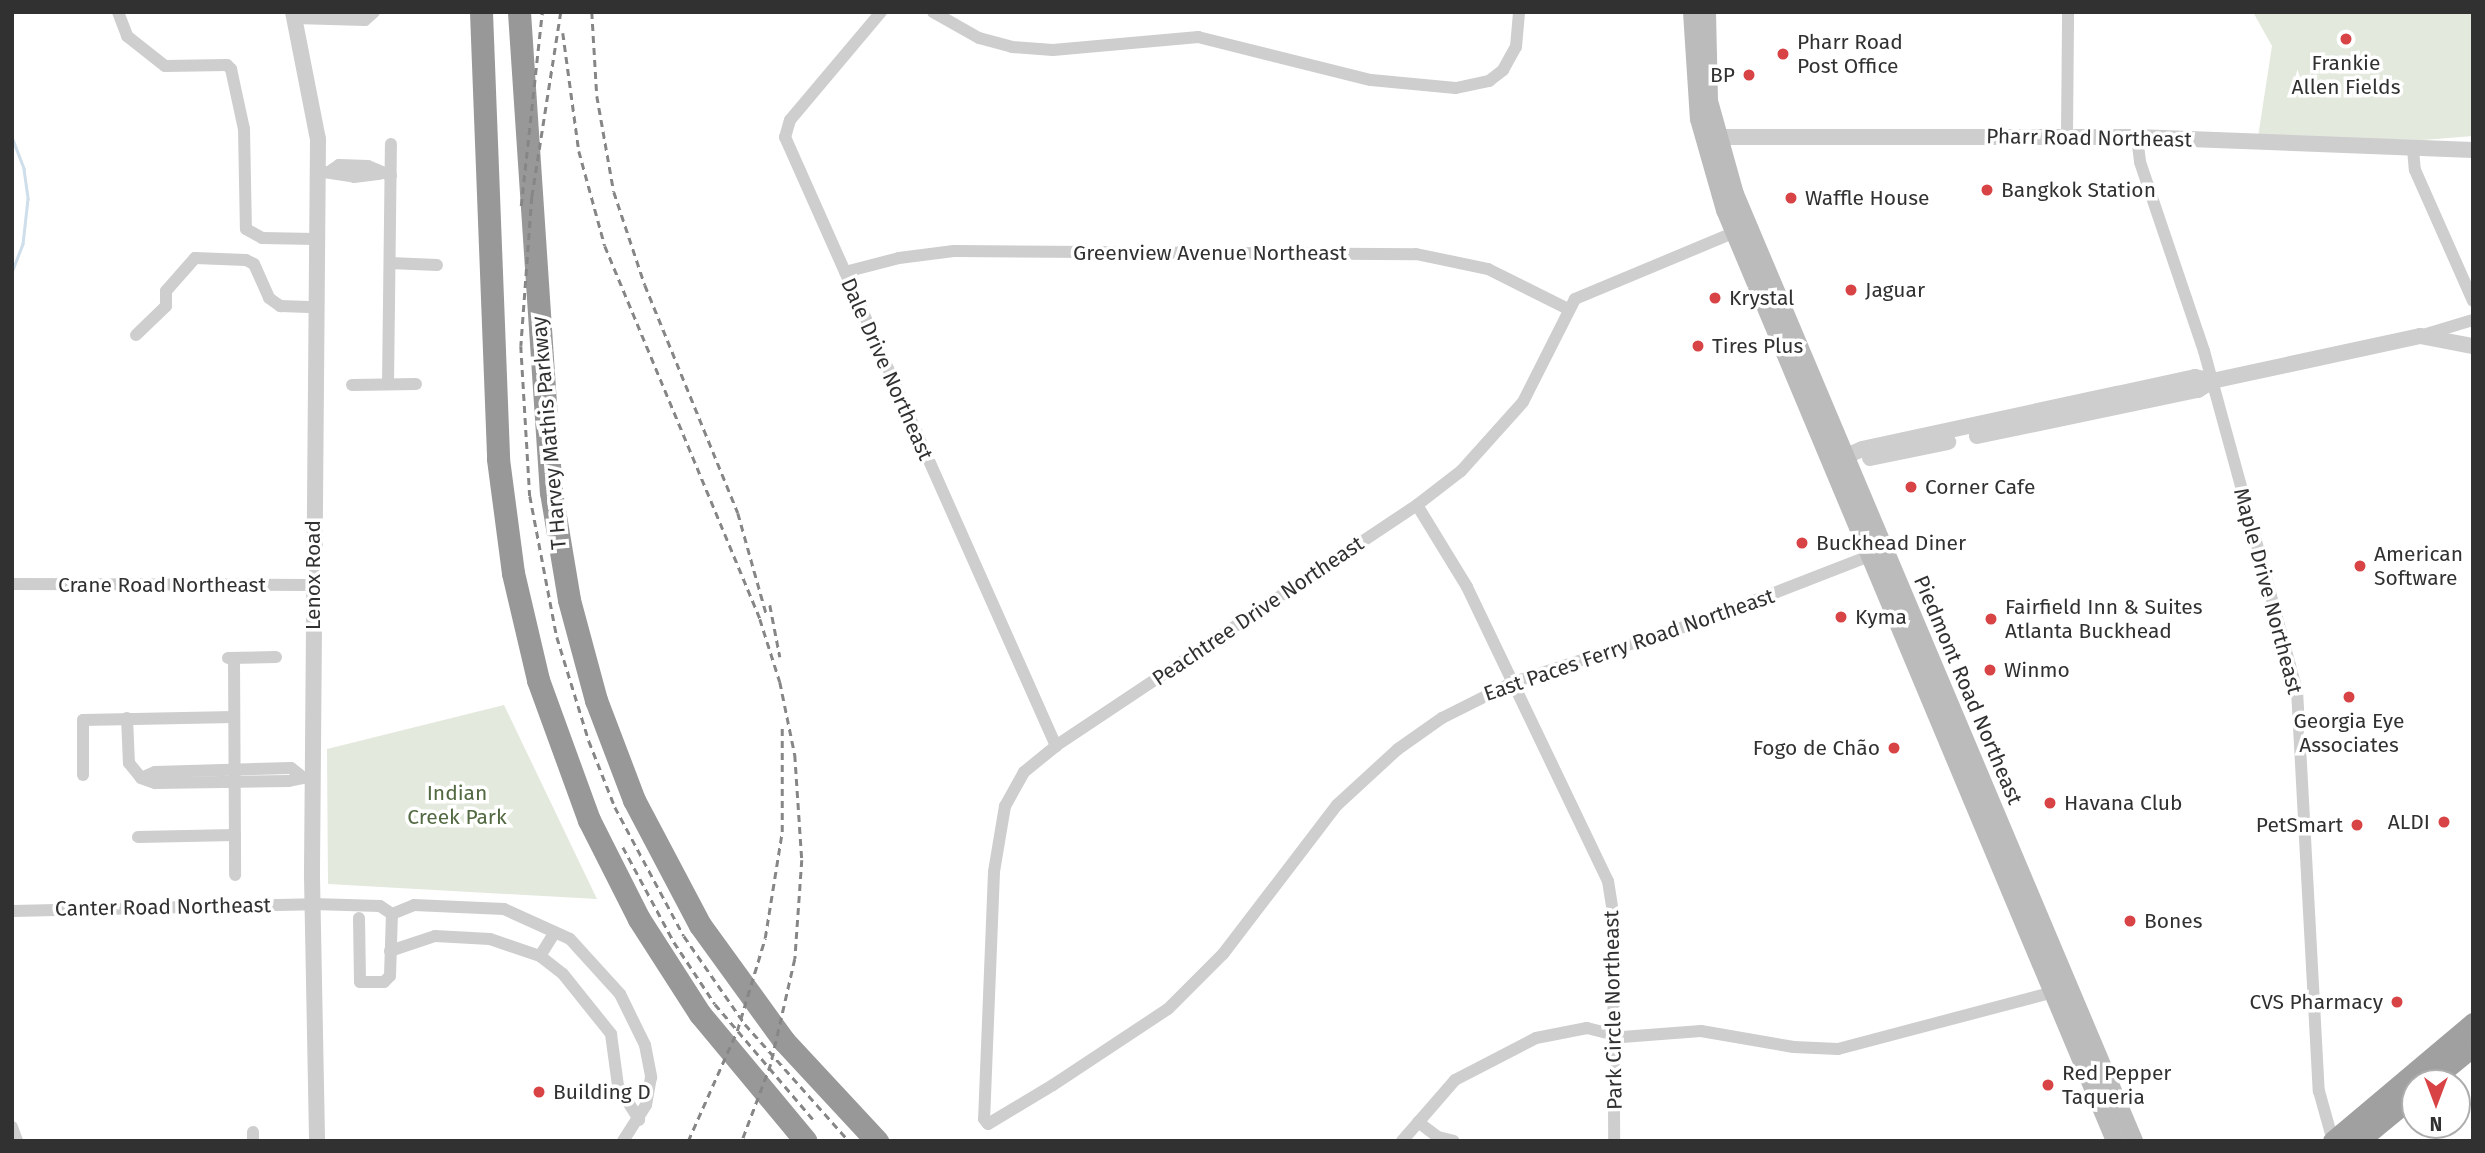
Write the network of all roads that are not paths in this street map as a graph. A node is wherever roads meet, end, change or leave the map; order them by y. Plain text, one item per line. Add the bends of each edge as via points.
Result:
1 (118, 12) edge
2 (374, 12) edge
3 (481, 12) edge
4 (519, 12) edge
5 (881, 12) edge
6 (933, 12) edge
7 (1519, 12) edge
8 (1692, 12) edge
9 (1707, 12) edge
10 (2068, 12) edge
11 (294, 15) edge
12 (2067, 136) junction
13 (1712, 137) junction
14 (2137, 137) junction
15 (391, 145) dead end
16 (2413, 149) junction
17 (2473, 150) edge
18 (323, 172) junction
19 (385, 175) junction
20 (1741, 230) junction
21 (316, 239) junction
22 (390, 263) junction
23 (437, 265) dead end
24 (845, 272) junction
25 (2473, 301) edge
26 (316, 307) junction
27 (1566, 308) junction
28 (2473, 320) edge
29 (136, 335) dead end
30 (2420, 336) junction
31 (2470, 339) edge
32 (2211, 381) junction
33 (388, 384) junction
34 (416, 384) dead end
35 (352, 385) dead end
36 (1841, 460) junction
37 (1417, 505) junction
38 (1877, 553) junction
39 (12, 584) edge
40 (313, 585) junction
41 (276, 657) dead end
42 (1514, 682) junction
43 (234, 717) junction
44 (127, 718) junction
45 (1056, 746) junction
46 (83, 775) dead end
47 (234, 776) junction
48 (306, 776) junction
49 (234, 835) junction
50 (138, 837) dead end
51 (234, 875) dead end
52 (313, 904) junction
53 (12, 911) edge
54 (392, 914) junction
55 (359, 918) dead end
56 (555, 932) junction
57 (390, 951) junction
58 (540, 956) junction
59 (2061, 990) junction
60 (2473, 1023) edge
61 (1614, 1036) junction
62 (2473, 1046) edge
63 (2445, 1069) edge
64 (2401, 1106) edge
65 (639, 1119) junction
66 (1418, 1122) junction
67 (988, 1124) joint
68 (12, 1127) edge
69 (17, 1141) edge
70 (317, 1141) edge
71 (623, 1141) edge
72 (806, 1141) edge
73 (877, 1141) edge
74 (1402, 1141) edge
75 (1454, 1141) edge
76 (1614, 1141) edge
77 (2115, 1141) edge
78 (2134, 1141) edge
79 (2333, 1141) edge
80 (2358, 1141) edge

1 - 21 street via 127,36 165,66 227,65 231,69 244,129 246,229 262,238
2 - 11 street via 365,20
3 - 72 highway via 498,460 513,573 538,680 589,820 645,929 700,1014
4 - 73 highway, T Harvey Mathis Parkway via 551,492 569,600 593,689 634,800 700,925 784,1041
5 - 24 street, Dale Drive Northeast via 786,130 787,144
6 - 7 street via 979,38 1012,47 1054,50 1198,37 1371,80 1456,88 1489,81 1503,70 1516,47
8 - 13 main road, Piedmont Road Northeast via 1692,68
9 - 13 main road, Piedmont Road Northeast
10 - 12 street
11 - 18 street, Lenox Road via 316,113
12 - 13 street, Pharr Road Northeast
12 - 14 street, Pharr Road Northeast
13 - 20 main road, Piedmont Road Northeast
14 - 16 street, Pharr Road Northeast
14 - 32 street, Maple Drive Northeast via 2140,162
15 - 19 street
16 - 17 street, Pharr Road Northeast
16 - 25 street via 2415,170
18 - 19 street
18 - 21 street, Lenox Road
19 - 22 street
20 - 27 street, Peachtree Drive Northeast via 1584,293
20 - 36 main road, Piedmont Road Northeast
21 - 26 street, Lenox Road
22 - 23 street
22 - 33 street
24 - 27 street, Greenview Avenue Northeast via 898,258 954,251 1416,254 1488,269
24 - 45 street, Dale Drive Northeast
26 - 29 street via 280,306 269,298 254,264 246,260 195,258 166,292 166,306
26 - 40 street, Lenox Road
27 - 37 street, Peachtree Drive Northeast via 1513,416 1461,471
28 - 30 street
30 - 31 street
30 - 32 street
32 - 36 street via 2198,390
32 - 79 street, Maple Drive Northeast via 2297,690 2319,1091
33 - 34 street
33 - 35 street
36 - 38 main road, Piedmont Road Northeast
37 - 42 street, Park Circle Northeast via 1467,587
37 - 45 street, Peachtree Drive Northeast
38 - 42 street, East Paces Ferry Road Northeast via 1705,620
38 - 59 main road, Piedmont Road Northeast
39 - 40 street, Crane Road Northeast
40 - 48 street, Lenox Road
41 - 43 street via 230,658
42 - 61 street, Park Circle Northeast via 1608,881
42 - 67 street, East Paces Ferry Road Northeast via 1443,718 1361,781 1315,831 1223,954 1168,1009 1117,1046
43 - 44 street
43 - 47 street
44 - 46 street via 83,720
44 - 47 street via 129,763 141,778 155,772
45 - 67 street, Peachtree Drive Northeast via 1016,783 998,840 983,1105
47 - 48 street via 291,768
47 - 49 street
48 - 52 street, Lenox Road
49 - 50 street
49 - 51 street
52 - 53 street, Canter Road Northeast
52 - 54 street, Canter Road Northeast via 380,906
52 - 70 street, Lenox Road
54 - 56 street via 414,905 504,909
54 - 57 street
55 - 57 street via 360,982 388,980
56 - 58 street
56 - 65 street via 570,939 620,993 645,1045 649,1093
57 - 58 street via 435,936 490,939
58 - 65 street via 563,974 611,1034 618,1086
59 - 61 street via 1839,1049 1794,1047 1701,1031
59 - 77 main road, Piedmont Road Northeast
59 - 78 main road, Piedmont Road Northeast
60 - 79 highway
61 - 66 street via 1587,1028 1508,1048 1455,1080
61 - 76 street, Park Circle Northeast
62 - 63 highway
64 - 80 highway
65 - 71 street
66 - 74 street
66 - 75 street via 1438,1137
68 - 69 street

